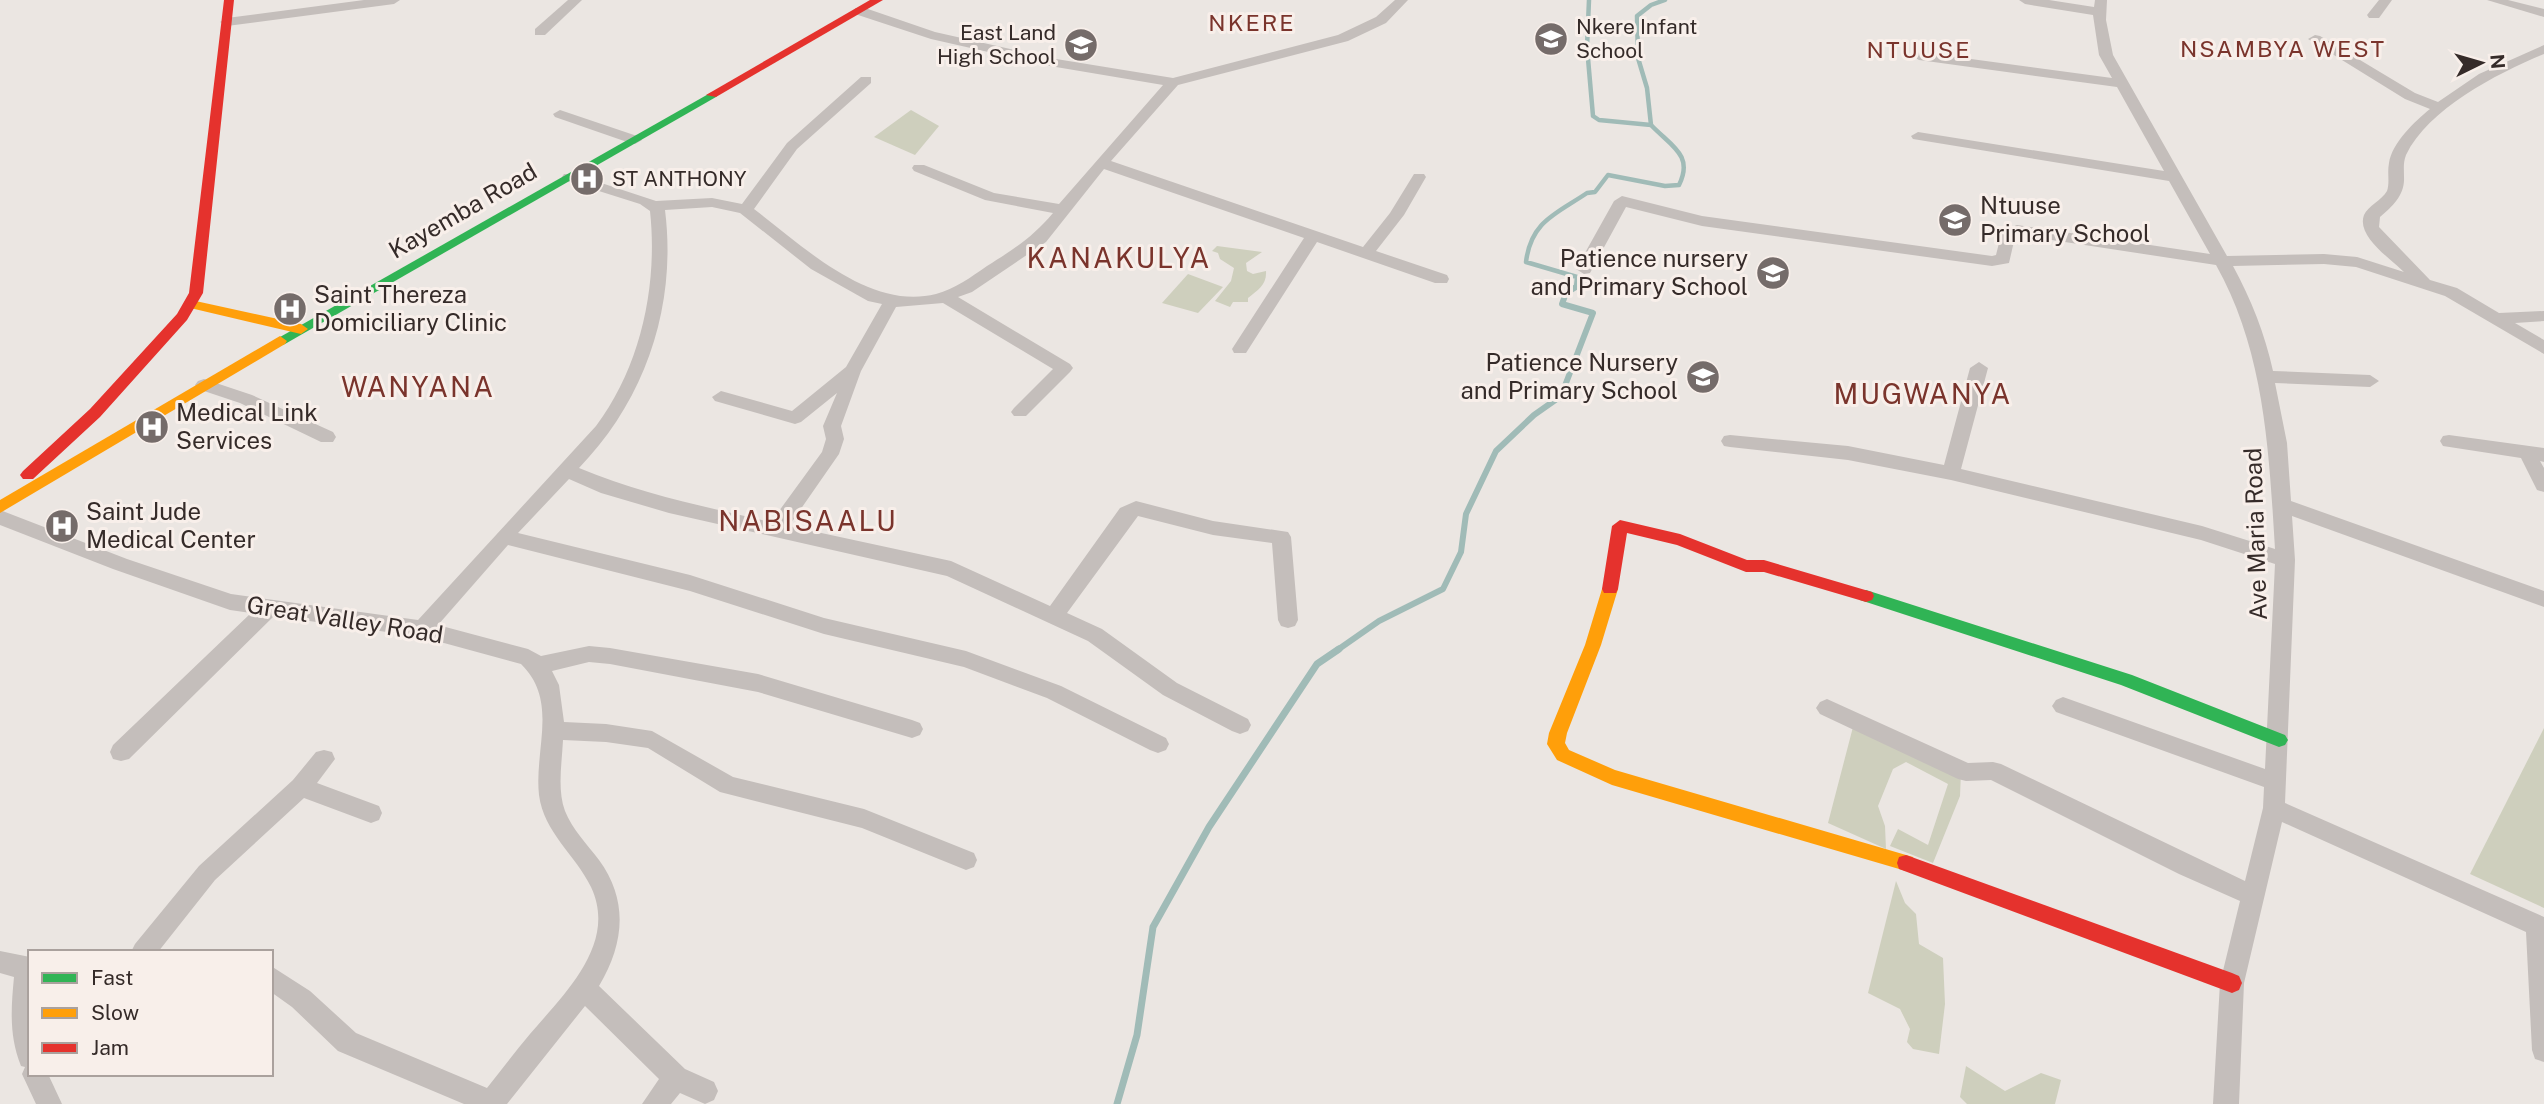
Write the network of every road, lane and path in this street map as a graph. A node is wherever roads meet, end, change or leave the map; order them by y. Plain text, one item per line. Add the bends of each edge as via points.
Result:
1 (229, 0) edge
2 (394, 0) edge
3 (576, 0) edge
4 (1402, 0) edge
5 (2025, 0) edge
6 (2386, 0) edge
7 (2493, 0) edge
8 (864, 4) edge
9 (2100, 6) edge
10 (2544, 13) edge
11 (2374, 15) dead end
12 (227, 22) junction
13 (540, 32) dead end
14 (2315, 39) dead end
15 (2544, 50) edge
16 (1919, 56) dead end
17 (866, 80) dead end
18 (1173, 82) junction
19 (2120, 83) junction
20 (2441, 108) junction
21 (560, 114) dead end
22 (1917, 136) dead end
23 (635, 140) junction
24 (1102, 163) junction
25 (919, 168) dead end
26 (569, 177) junction
27 (1419, 177) dead end
28 (2177, 178) junction
29 (654, 206) junction
30 (745, 210) junction
31 (1064, 210) junction
32 (1313, 236) junction
33 (1366, 254) junction
34 (2224, 261) junction
35 (1584, 268) dead end
36 (1441, 279) dead end
37 (2423, 282) junction
38 (945, 297) junction
39 (891, 302) junction
40 (191, 304) junction
41 (2544, 316) edge
42 (2496, 319) junction
43 (301, 329) junction
44 (2544, 348) edge
45 (1240, 349) dead end
46 (1979, 368) dead end
47 (852, 371) junction
48 (2268, 377) junction
49 (2370, 381) dead end
50 (204, 385) junction
51 (721, 397) dead end
52 (1020, 412) dead end
53 (327, 437) dead end
54 (2449, 441) dead end
55 (1730, 442) dead end
56 (2535, 454) edge
57 (566, 470) junction
58 (1951, 473) junction
59 (2544, 485) edge
60 (0, 500) edge
61 (2283, 506) junction
62 (0, 507) edge
63 (0, 517) edge
64 (775, 531) junction
65 (504, 537) junction
66 (2285, 560) junction
67 (2544, 599) edge
68 (270, 607) junction
69 (1054, 616) junction
70 (1288, 620) dead end
71 (422, 629) junction
72 (539, 665) junction
73 (2063, 706) dead end
74 (1827, 708) dead end
75 (1240, 725) dead end
76 (912, 729) dead end
77 (552, 731) junction
78 (2279, 740) junction
79 (1158, 744) dead end
80 (121, 752) dead end
81 (324, 759) dead end
82 (2276, 782) junction
83 (301, 787) junction
84 (2274, 808) junction
85 (371, 813) dead end
86 (966, 860) dead end
87 (2253, 896) junction
88 (2541, 928) edge
89 (145, 950) edge
90 (0, 962) edge
91 (28, 968) edge
92 (28, 976) edge
93 (273, 978) edge
94 (2232, 983) junction
95 (585, 989) junction
96 (28, 1050) edge
97 (2544, 1050) edge
98 (36, 1076) edge
99 (676, 1078) junction
100 (705, 1091) dead end
101 (491, 1103) edge
102 (49, 1104) edge
103 (654, 1104) edge
104 (2226, 1104) edge

1 - 12 street
2 - 12 street
3 - 13 street
4 - 18 street via 1381,20 1343,38
5 - 9 street
6 - 11 street
7 - 10 street
8 - 18 street via 931,35 1050,62
8 - 23 street, Kayemba Road
9 - 19 street, Ave Maria Road via 2103,45
12 - 40 street via 201,267
14 - 20 street via 2410,96
15 - 20 street via 2455,95
16 - 19 street
17 - 30 street via 792,146
18 - 24 street
19 - 28 street, Ave Maria Road
20 - 37 street via 2400,152 2394,165 2396,188 2372,215 2371,226 2377,236
21 - 23 street
22 - 28 street
23 - 26 street, Kayemba Road
24 - 31 street
24 - 32 street
25 - 31 street via 990,197
26 - 29 street
26 - 43 street, Kayemba Road
27 - 33 street
28 - 34 street, Ave Maria Road
29 - 30 street via 704,202
29 - 57 street via 660,243 646,343 610,419
30 - 39 street via 817,265
31 - 38 street via 1034,244
32 - 33 street
32 - 45 street
33 - 36 street
34 - 35 street via 2017,230 2008,234 2003,259 1992,261 1702,221 1622,201
34 - 37 street via 2347,260
34 - 48 street, Ave Maria Road
37 - 42 street via 2451,292
38 - 39 street via 920,303
38 - 52 street via 1065,369
39 - 47 street
40 - 43 street
40 - 60 street via 95,413
41 - 42 street
42 - 44 street
43 - 50 street, Kayemba Road
46 - 58 street
47 - 51 street via 793,419
47 - 64 street via 832,426 835,439 830,454
48 - 49 street
48 - 61 street, Ave Maria Road
50 - 53 street
50 - 62 street, Kayemba Road
54 - 56 street
55 - 58 street via 1848,453
56 - 59 street
57 - 64 street via 650,501
57 - 65 street
58 - 66 street via 2202,533
61 - 66 street, Ave Maria Road
61 - 67 street
63 - 68 street, Great Valley Road via 230,602
64 - 69 street via 951,569
65 - 71 street
65 - 79 street via 690,583 824,626 966,659 1054,692
66 - 78 street, Ave Maria Road
68 - 71 street, Great Valley Road
68 - 80 street
69 - 70 street via 1127,513 1136,508 1213,528 1281,537
69 - 75 street via 1095,635 1170,689
71 - 72 street, Great Valley Road via 528,657
72 - 76 street via 589,654 610,656 758,683
72 - 77 street via 547,678
73 - 82 street
74 - 87 street via 1966,772 1985,770 2005,776
77 - 86 street via 652,740 728,785 864,820
77 - 95 street via 550,794 555,816 599,879 610,909 608,941
78 - 82 street, Ave Maria Road
78 - 94 street via 2126,680 1926,614 1764,566 1746,566 1680,540 1620,526 1609,594 1558,733 1556,744 1563,755 1612,777 1931,870
81 - 83 street
82 - 84 street, Ave Maria Road
83 - 85 street
83 - 89 street via 207,873
84 - 87 street, Ave Maria Road
84 - 88 street
87 - 94 street, Ave Maria Road
88 - 97 street
90 - 91 street
92 - 96 street via 22,1024
93 - 101 street via 347,1041
94 - 104 street, Ave Maria Road
95 - 99 street
95 - 101 street
98 - 102 street
99 - 100 street
99 - 103 street

